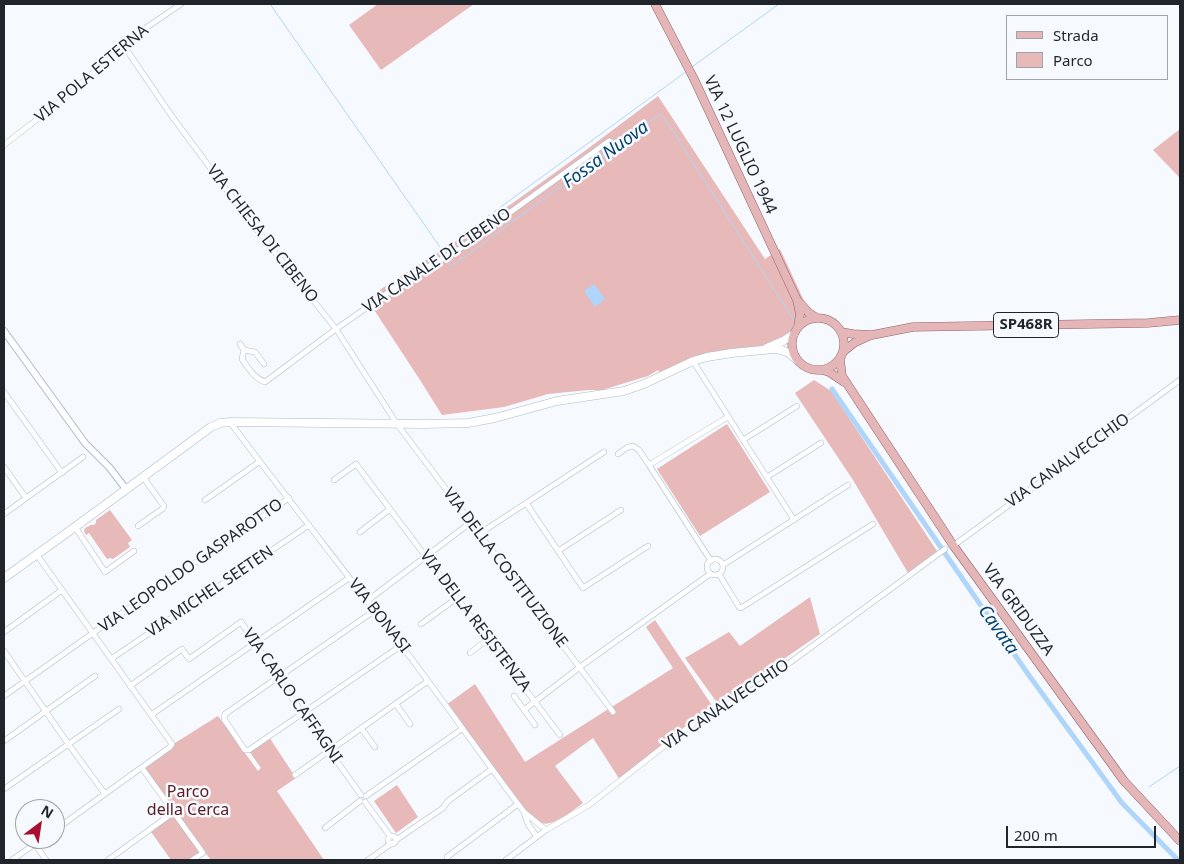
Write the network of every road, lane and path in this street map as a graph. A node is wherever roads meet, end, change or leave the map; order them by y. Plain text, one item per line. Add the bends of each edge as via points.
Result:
1 (181, 4) edge
2 (655, 4) edge
3 (124, 46) junction
4 (610, 141) dead end
5 (4, 145) edge
6 (797, 300) junction
7 (817, 318) junction
8 (1180, 320) edge
9 (336, 329) junction
10 (796, 330) junction
11 (4, 331) edge
12 (841, 332) junction
13 (872, 335) junction
14 (240, 344) dead end
15 (762, 349) junction
16 (244, 350) junction
17 (841, 355) junction
18 (797, 360) junction
19 (693, 361) junction
20 (264, 364) dead end
21 (822, 370) junction
22 (1180, 380) edge
23 (848, 384) junction
24 (4, 392) edge
25 (797, 406) dead end
26 (728, 417) junction
27 (230, 422) junction
28 (397, 424) junction
29 (743, 440) junction
30 (821, 443) dead end
31 (604, 452) dead end
32 (618, 454) dead end
33 (83, 458) dead end
34 (259, 462) junction
35 (649, 465) junction
36 (4, 467) edge
37 (62, 473) junction
38 (143, 477) junction
39 (767, 477) junction
40 (334, 480) dead end
41 (848, 485) dead end
42 (126, 489) junction
43 (26, 498) junction
44 (289, 498) junction
45 (205, 500) dead end
46 (526, 503) junction
47 (390, 509) junction
48 (621, 510) dead end
49 (4, 514) edge
50 (794, 520) junction
51 (470, 523) junction
52 (873, 524) dead end
53 (309, 525) junction
54 (138, 526) dead end
55 (75, 527) junction
56 (360, 532) dead end
57 (479, 534) junction
58 (957, 543) dead end
59 (648, 546) dead end
60 (134, 551) dead end
61 (558, 551) junction
62 (943, 551) dead end
63 (37, 554) junction
64 (425, 556) junction
65 (711, 561) junction
66 (723, 565) junction
67 (710, 574) junction
68 (720, 574) junction
69 (4, 578) edge
70 (349, 578) junction
71 (62, 590) junction
72 (457, 598) junction
73 (367, 601) junction
74 (374, 611) junction
75 (421, 624) dead end
76 (4, 632) edge
77 (93, 633) junction
78 (488, 639) junction
79 (255, 644) junction
80 (402, 645) junction
81 (4, 651) edge
82 (470, 653) dead end
83 (111, 659) junction
84 (580, 667) junction
85 (95, 676) dead end
86 (279, 678) junction
87 (25, 681) junction
88 (428, 681) junction
89 (130, 686) junction
90 (4, 696) edge
91 (514, 696) dead end
92 (536, 702) junction
93 (396, 704) junction
94 (119, 709) dead end
95 (524, 710) junction
96 (46, 711) junction
97 (613, 712) dead end
98 (151, 714) junction
99 (303, 714) junction
100 (410, 724) dead end
101 (535, 725) dead end
102 (361, 728) junction
103 (462, 729) junction
104 (560, 735) dead end
105 (4, 740) edge
106 (69, 744) junction
107 (375, 747) dead end
108 (329, 751) junction
109 (142, 768) junction
110 (492, 769) junction
111 (295, 775) dead end
112 (4, 789) edge
113 (105, 794) junction
114 (363, 798) junction
115 (518, 804) junction
116 (174, 812) junction
117 (524, 812) junction
118 (65, 823) edge
119 (325, 828) dead end
120 (546, 830) junction
121 (537, 837) junction
122 (1180, 841) edge
123 (394, 842) junction
124 (28, 849) edge
125 (38, 849) edge
126 (447, 857) dead end
127 (12, 860) edge
128 (46, 860) edge
129 (108, 860) edge
130 (192, 860) edge
131 (368, 860) edge
132 (506, 860) edge

1 - 3 street, VIA POLA ESTERNA
2 - 6 main road, VIA 12 LUGLIO 1944 via 687,64
3 - 5 street, VIA POLA ESTERNA
3 - 9 street, VIA CHIESA DI CIBENO via 246,216
4 - 9 street, VIA CANALE DI CIBENO via 458,250 409,278
6 - 7 main road
6 - 10 main road via 800,314
7 - 10 main road via 807,320
7 - 12 main road, SP468R via 831,321
8 - 13 main road, SP468R via 913,327
9 - 16 street, VIA CANALE DI CIBENO via 265,382 259,380 242,359
9 - 28 street, VIA CHIESA DI CIBENO
10 - 15 main road via 782,341
10 - 18 main road via 792,347
11 - 42 street via 85,443
12 - 13 main road, SP468R
12 - 17 main road via 844,345
13 - 17 main road, SP468R via 854,343
14 - 16 street
15 - 18 main road via 782,350
15 - 19 main road
16 - 20 street via 255,352
17 - 21 main road, SP468R via 835,364
17 - 23 main road, VIA GRIDUZZA via 842,376
18 - 21 main road via 808,368
19 - 26 street
19 - 28 main road via 644,384 618,392 557,401 468,423
21 - 23 main road, VIA GRIDUZZA
22 - 58 street, VIA CANALVECCHIO
23 - 122 main road, VIA GRIDUZZA via 953,545 1124,781
24 - 37 street
25 - 29 street
26 - 29 street
26 - 35 street
27 - 28 main road
27 - 34 street, VIA BONASI
27 - 38 main road via 211,427
28 - 51 street, VIA DELLA COSTITUZIONE
29 - 39 street
30 - 39 street
31 - 46 street
32 - 35 street via 633,446
33 - 37 street
34 - 44 street, VIA BONASI
34 - 45 street
35 - 65 street
36 - 43 street
37 - 43 street
38 - 42 main road
38 - 54 street via 164,506
39 - 50 street
40 - 47 street, VIA DELLA RESISTENZA via 356,464
41 - 50 street
42 - 55 main road
43 - 49 street
44 - 53 street, VIA BONASI
44 - 77 street, VIA LEOPOLDO GASPAROTTO
46 - 57 street
46 - 61 street
47 - 56 street
47 - 64 street, VIA DELLA RESISTENZA
48 - 61 street
50 - 66 street
51 - 57 street, VIA DELLA COSTITUZIONE
51 - 64 street
52 - 68 street via 741,608
53 - 70 street, VIA BONASI
53 - 83 street, VIA MICHEL SEETEN
55 - 60 street via 106,572
55 - 63 main road
57 - 84 street, VIA DELLA COSTITUZIONE
59 - 61 street via 583,588
62 - 120 street, VIA CANALVECCHIO via 747,694 690,726 589,805
63 - 69 main road
63 - 71 street
64 - 72 street, VIA DELLA RESISTENZA
64 - 73 street
65 - 66 street via 718,560
65 - 67 street via 707,566
66 - 68 street
67 - 68 street
67 - 84 street
70 - 73 street, VIA BONASI
70 - 79 street
71 - 76 street
71 - 77 street
72 - 75 street
72 - 78 street, VIA DELLA RESISTENZA
73 - 74 street, VIA BONASI
74 - 80 street, VIA BONASI
74 - 86 street
77 - 83 street
77 - 87 street, VIA LEOPOLDO GASPAROTTO
78 - 82 street
78 - 92 street, VIA DELLA RESISTENZA
79 - 86 street, VIA CARLO CAFFAGNI
79 - 89 street, VIA CARLO CAFFAGNI via 241,622 189,659 182,649
79 - 98 street
80 - 88 street, VIA BONASI
80 - 99 street
81 - 87 street
83 - 89 street
84 - 92 street
84 - 97 street, VIA DELLA COSTITUZIONE
85 - 96 street
86 - 99 street, VIA CARLO CAFFAGNI
86 - 99 street via 225,714 224,719 248,750
87 - 90 street, VIA LEOPOLDO GASPAROTTO
87 - 96 street
88 - 93 street
88 - 103 street, VIA BONASI
89 - 98 street
91 - 95 street
92 - 95 street
92 - 104 street, VIA DELLA RESISTENZA
93 - 100 street
93 - 102 street
94 - 106 street
95 - 101 street
96 - 105 street
96 - 106 street
98 - 109 street via 172,744
99 - 108 street, VIA CARLO CAFFAGNI
102 - 107 street
102 - 108 street
103 - 110 street, VIA BONASI
103 - 114 street
106 - 112 street
106 - 113 street
108 - 111 street
108 - 114 street, VIA CARLO CAFFAGNI
109 - 113 street
109 - 116 street
110 - 115 street, VIA BONASI
110 - 123 street
113 - 118 street
114 - 119 street
114 - 123 street, VIA CARLO CAFFAGNI via 390,836 394,836
115 - 117 street, VIA BONASI
115 - 126 street
116 - 129 street
116 - 130 street via 203,852
117 - 120 street, VIA BONASI
117 - 121 street, VIA BONASI
120 - 121 street, VIA CANALVECCHIO
121 - 132 street, VIA CANALVECCHIO
123 - 131 street
124 - 127 street
125 - 128 street

